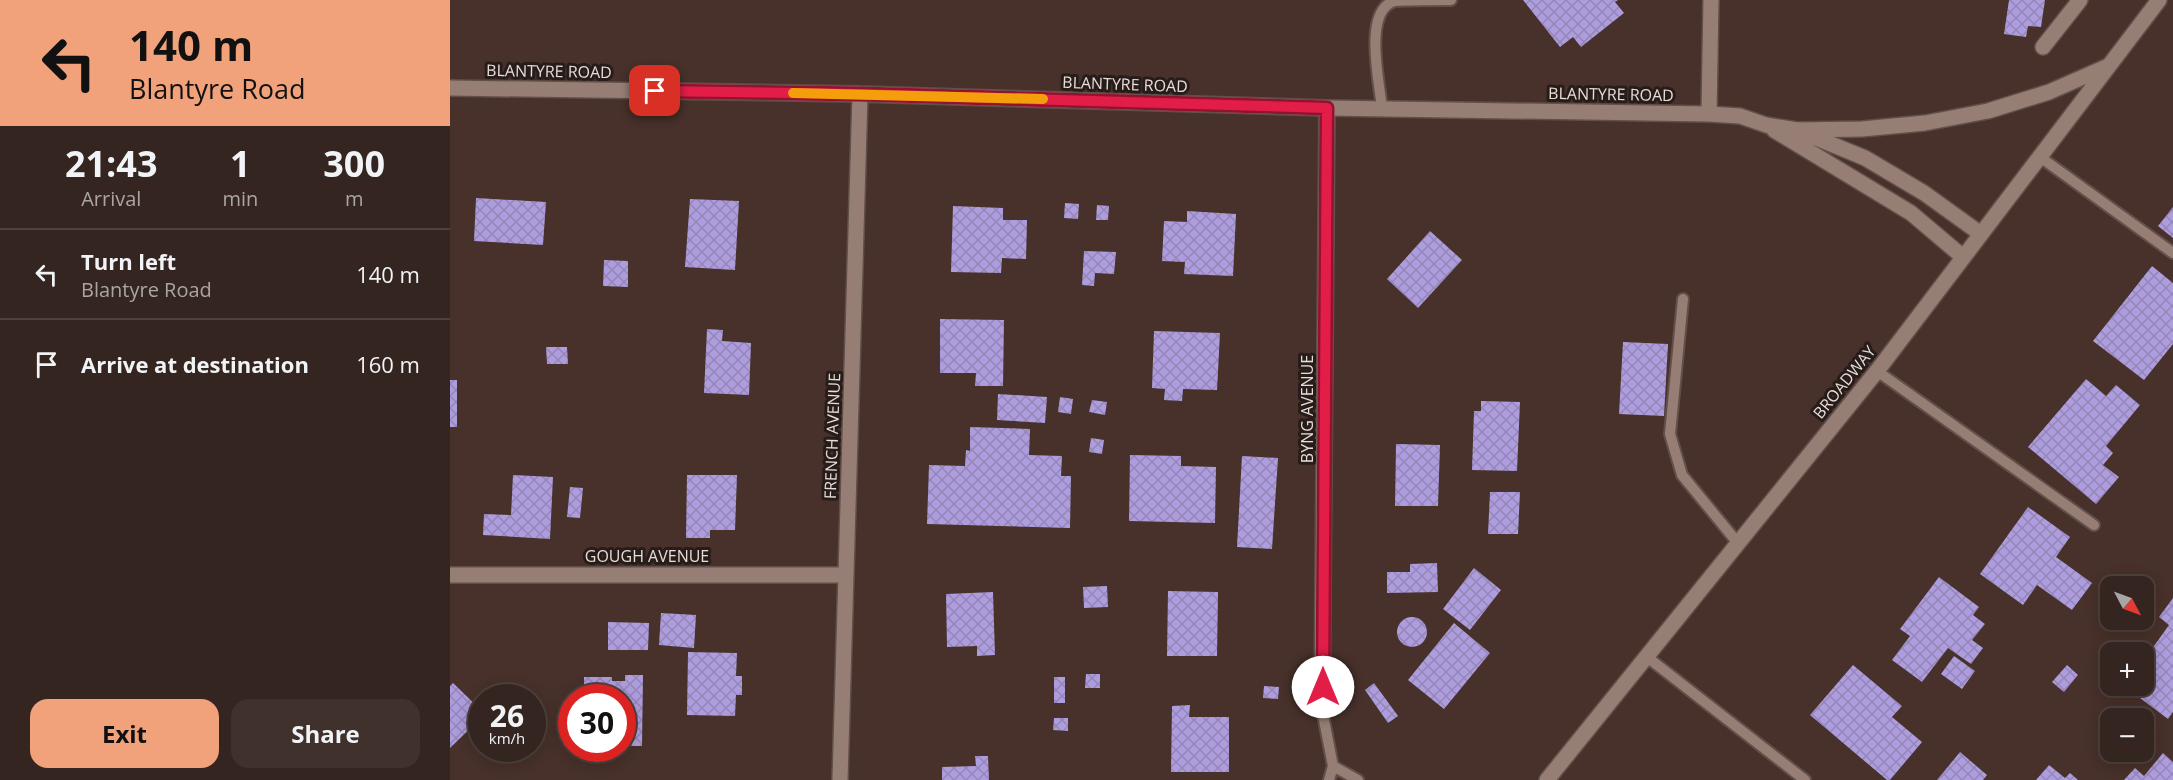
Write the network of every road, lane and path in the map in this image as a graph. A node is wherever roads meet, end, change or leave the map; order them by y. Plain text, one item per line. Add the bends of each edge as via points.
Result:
1 (1451, 0) edge
2 (1711, 0) edge
3 (2080, 0) edge
4 (2159, 0) edge
5 (2043, 47) dead end
6 (2107, 67) junction
7 (450, 88) edge
8 (860, 94) junction
9 (1327, 108) junction
10 (1382, 109) junction
11 (1709, 114) junction
12 (1766, 125) junction
13 (1797, 130) junction
14 (2040, 157) junction
15 (1981, 234) junction
16 (2173, 253) edge
17 (1963, 257) junction
18 (1683, 299) dead end
19 (1877, 371) junction
20 (2094, 525) dead end
21 (1737, 542) junction
22 (450, 575) edge
23 (844, 575) junction
24 (1647, 657) junction
25 (1322, 710) joint
26 (1333, 766) junction
27 (840, 780) edge
28 (1329, 780) edge
29 (1358, 780) edge
30 (1547, 780) edge
31 (1805, 780) edge

1 - 10 lane via 1395,1 1383,8 1375,37
2 - 11 street
3 - 5 street
4 - 6 street, BROADWAY
6 - 13 street via 2049,92 1988,111 1925,123
6 - 14 street, BROADWAY
7 - 8 street, BLANTYRE ROAD
8 - 9 street, BLANTYRE ROAD
8 - 23 street, FRENCH AVENUE
9 - 10 street, BLANTYRE ROAD
9 - 25 street, BYNG AVENUE
10 - 11 street, BLANTYRE ROAD
11 - 12 street, BLANTYRE ROAD via 1740,116
12 - 13 street, BLANTYRE ROAD
12 - 17 street via 1911,213
13 - 15 street via 1865,158 1924,193
14 - 15 street, BROADWAY
14 - 16 lane
15 - 17 street, BROADWAY
17 - 19 street, BROADWAY
18 - 21 lane via 1670,434 1682,475
19 - 20 lane
19 - 21 street, BROADWAY
21 - 24 street, BROADWAY
22 - 23 street, GOUGH AVENUE
23 - 27 street, FRENCH AVENUE
24 - 30 street, BROADWAY
24 - 31 lane
25 - 26 lane
26 - 28 lane
26 - 29 lane

